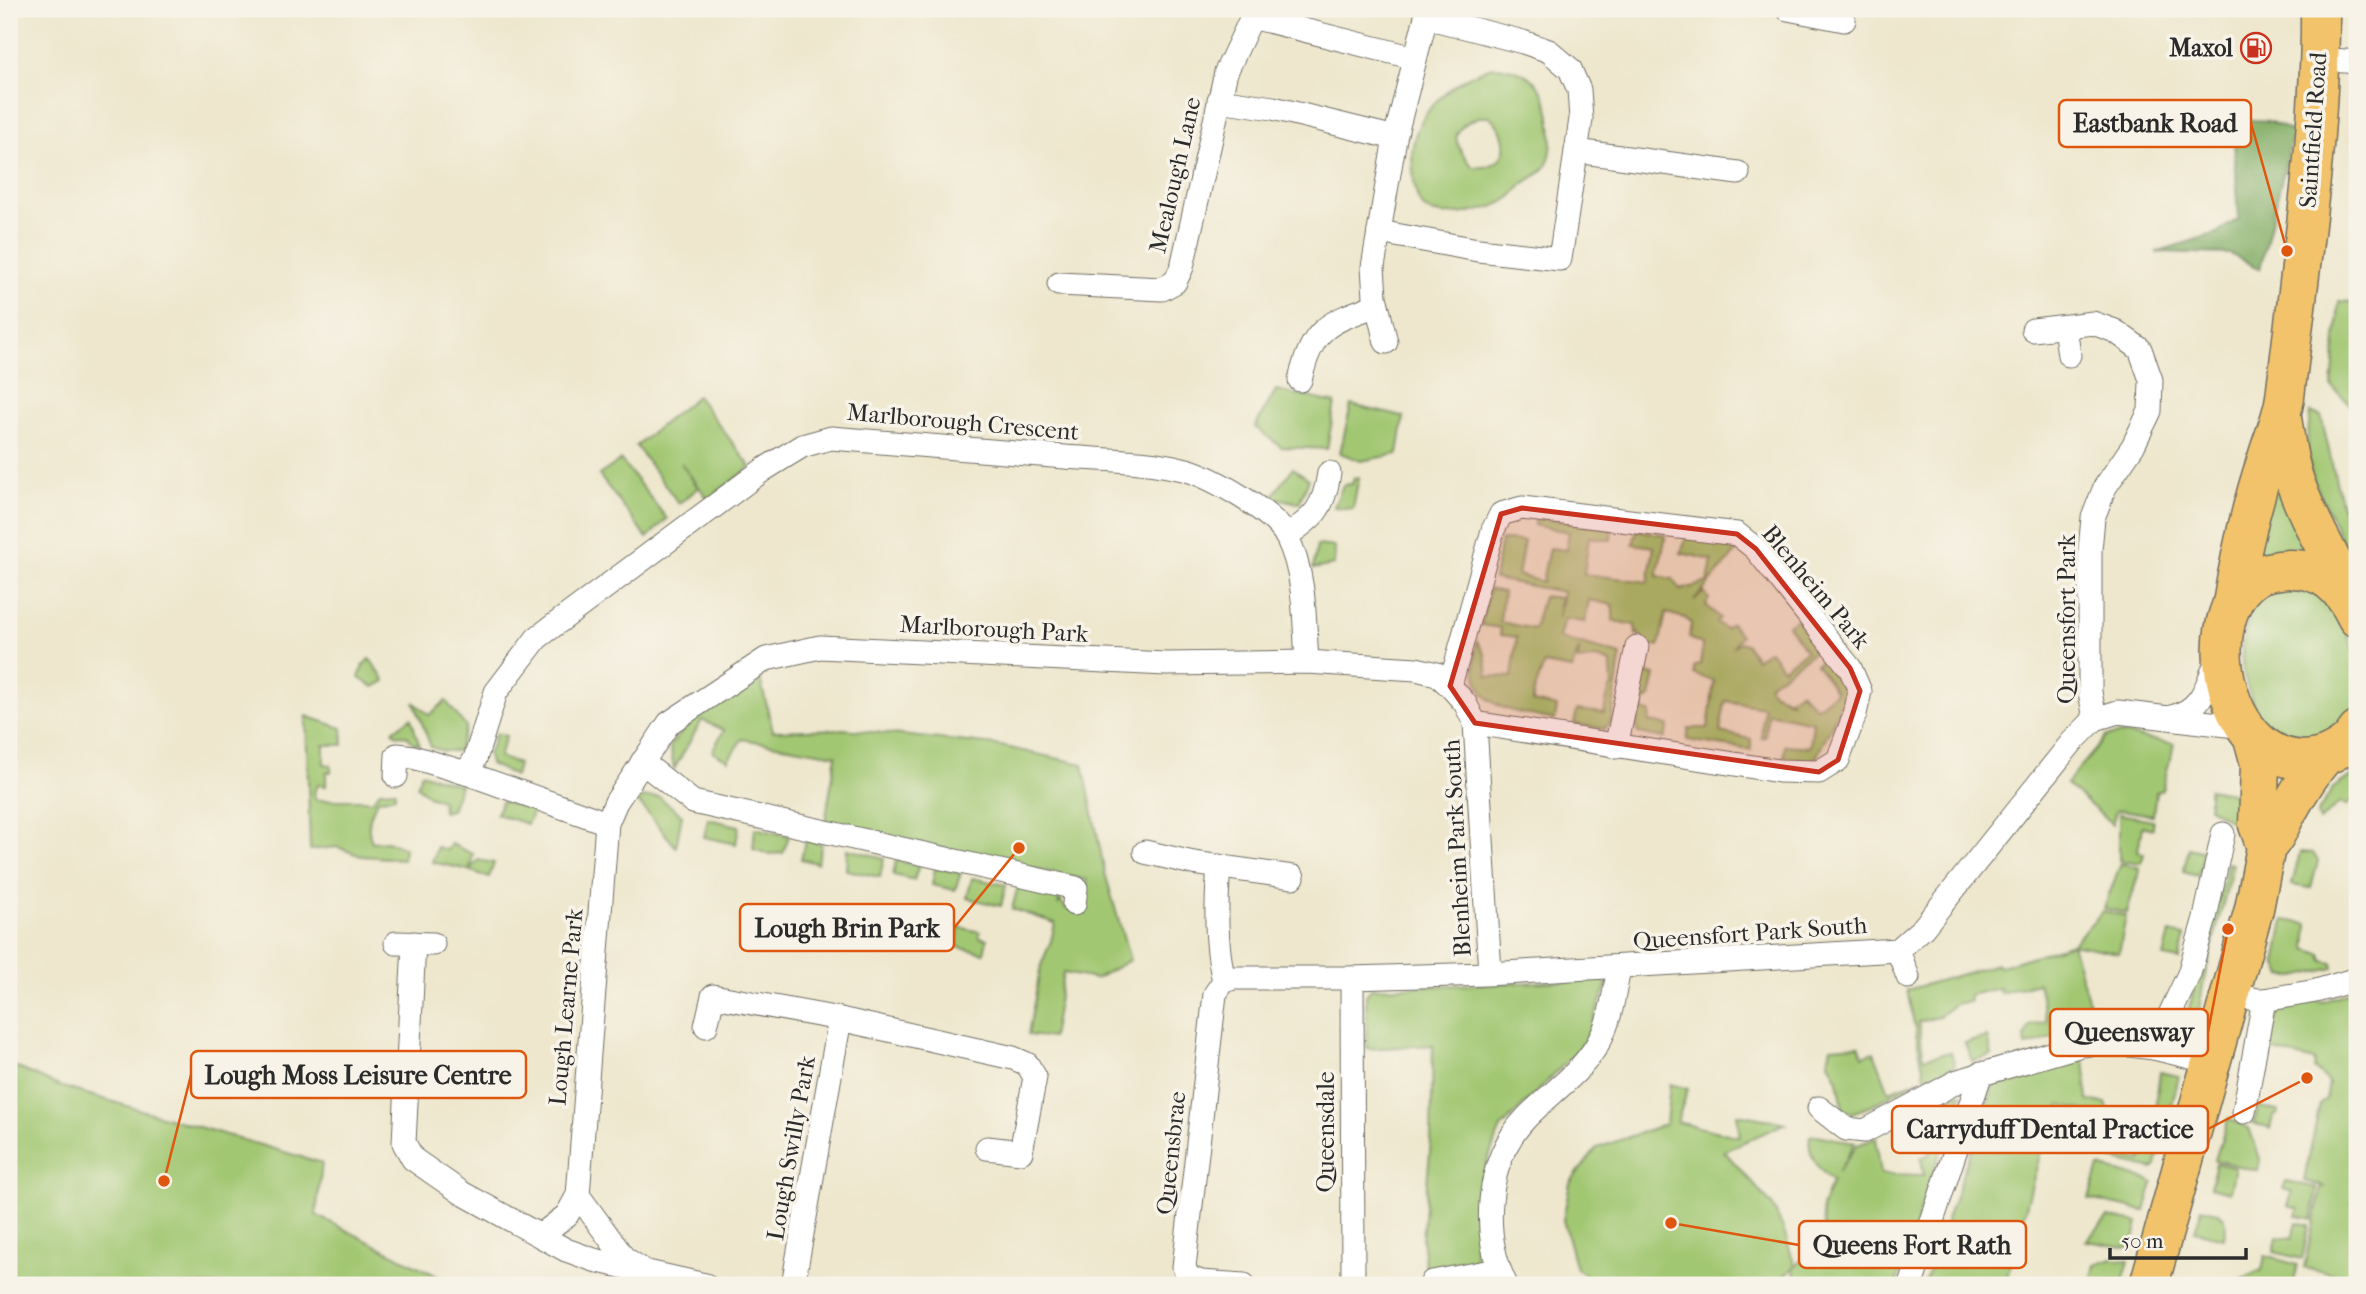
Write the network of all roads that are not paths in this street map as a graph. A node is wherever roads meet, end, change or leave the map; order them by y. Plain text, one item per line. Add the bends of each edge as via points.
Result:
1 (1788, 9) edge
2 (2320, 9) edge
3 (1253, 13) edge
4 (1427, 13) edge
5 (1844, 20) dead end
6 (1415, 58) junction
7 (2339, 60) edge
8 (1219, 100) junction
9 (1395, 138) junction
10 (1576, 151) junction
11 (1738, 173) dead end
12 (1379, 232) junction
13 (1059, 284) dead end
14 (1377, 305) junction
15 (2065, 327) junction
16 (2033, 330) dead end
17 (1386, 342) dead end
18 (2069, 355) dead end
19 (1300, 380) dead end
20 (2282, 418) junction
21 (1329, 473) dead end
22 (1286, 536) junction
23 (2232, 604) junction
24 (2354, 612) edge
25 (2223, 644) junction
26 (1637, 647) dead end
27 (1307, 662) junction
28 (1450, 686) junction
29 (2171, 717) junction
30 (2095, 719) junction
31 (1475, 723) junction
32 (2248, 732) junction
33 (2346, 745) edge
34 (1616, 747) junction
35 (642, 762) junction
36 (466, 773) junction
37 (396, 776) dead end
38 (607, 823) junction
39 (2223, 834) dead end
40 (2266, 847) junction
41 (1145, 852) dead end
42 (1219, 866) junction
43 (1293, 877) dead end
44 (1074, 904) dead end
45 (415, 943) dead end
46 (1898, 950) junction
47 (1619, 968) junction
48 (1490, 973) junction
49 (1908, 977) dead end
50 (1352, 978) junction
51 (2357, 979) edge
52 (1224, 981) junction
53 (2247, 996) junction
54 (840, 1019) junction
55 (706, 1026) dead end
56 (2154, 1048) junction
57 (2211, 1062) junction
58 (1981, 1073) junction
59 (1819, 1108) dead end
60 (2244, 1112) dead end
61 (987, 1148) dead end
62 (578, 1195) junction
63 (541, 1235) junction
64 (641, 1270) junction
65 (1502, 1278) edge
66 (1432, 1282) dead end
67 (705, 1285) edge
68 (793, 1285) edge
69 (1244, 1285) edge
70 (1353, 1285) edge
71 (1911, 1285) edge
72 (2149, 1285) edge

1 - 5 street
2 - 7 highway, Saintfield Road
3 - 6 street
3 - 8 street, Mealough Lane via 1226,72
4 - 6 street
4 - 10 street via 1549,51 1570,69 1579,90
6 - 9 street
7 - 20 highway, Saintfield Road via 2315,150
8 - 9 street via 1273,108
8 - 13 street, Mealough Lane via 1175,282 1162,289
9 - 12 street
10 - 11 street
10 - 12 street via 1560,259
12 - 14 street via 1373,267
14 - 17 street
14 - 19 street via 1319,333 1307,350
15 - 16 street, Queensfort Park
15 - 18 street
15 - 30 street, Queensfort Park via 2093,323 2115,331 2140,349 2151,380 2150,411 2105,487 2093,518 2090,692
20 - 23 highway, Saintfield Road via 2239,560
20 - 24 highway, Saintfield Road via 2297,488
21 - 22 street via 1326,493 1312,519
22 - 27 street, Marlborough Crescent via 1301,575
22 - 36 street, Marlborough Crescent via 1272,518 1213,479 1185,470 831,438 802,446 537,638 496,692 475,759
23 - 24 highway via 2258,576 2296,569 2329,579
23 - 25 highway, Saintfield Road
25 - 29 street via 2195,707
25 - 32 highway, Saintfield Road via 2233,706
26 - 34 street
27 - 28 street, Marlborough Park via 1416,669 1437,674
27 - 35 street, Marlborough Park via 1166,664 820,647 766,659 724,686 670,723
28 - 31 street, Blenheim Park South
28 - 34 street, Blenheim Park via 1493,530 1502,514 1522,508 1737,534 1756,549 1850,668 1860,691 1838,760 1819,772 1779,771
29 - 30 street via 2118,712
29 - 32 street
30 - 46 street, Queensfort Park South via 1923,928
31 - 34 street, Blenheim Park
31 - 48 street, Blenheim Park South
32 - 33 highway via 2271,752 2288,758 2307,760
32 - 40 highway, Saintfield Road via 2260,764 2258,825
33 - 40 highway via 2311,771
35 - 38 street, Marlborough Park
35 - 44 street via 693,802 1076,888
36 - 37 street via 397,755
36 - 38 street
38 - 62 street, Lough Learne Park
39 - 56 street via 2189,974
40 - 53 highway via 2254,909
41 - 42 street
42 - 43 street
42 - 52 street via 1216,933
45 - 63 street via 404,1143 413,1159 462,1193
46 - 47 street, Queensfort Park South
46 - 49 street
47 - 48 street, Queensfort Park South
47 - 65 street via 1598,1045 1506,1144 1490,1211 1492,1244
48 - 50 street, Queensfort Park South
50 - 52 street, Queensfort Park South
50 - 70 street, Queensdale
51 - 53 street via 2316,991
52 - 69 street, Queensbrae via 1215,994 1184,1267 1188,1277 1201,1282
53 - 57 highway
53 - 60 street
54 - 55 street via 713,996
54 - 61 street via 1027,1064 1035,1077 1021,1152
54 - 68 street, Lough Swilly Park
56 - 57 street
56 - 58 street via 2106,1042 2082,1045
57 - 72 highway
58 - 59 street via 1865,1131 1846,1129
58 - 71 street
62 - 63 street via 567,1215
62 - 64 street via 624,1258
63 - 64 street via 594,1260
64 - 67 street
65 - 66 street

